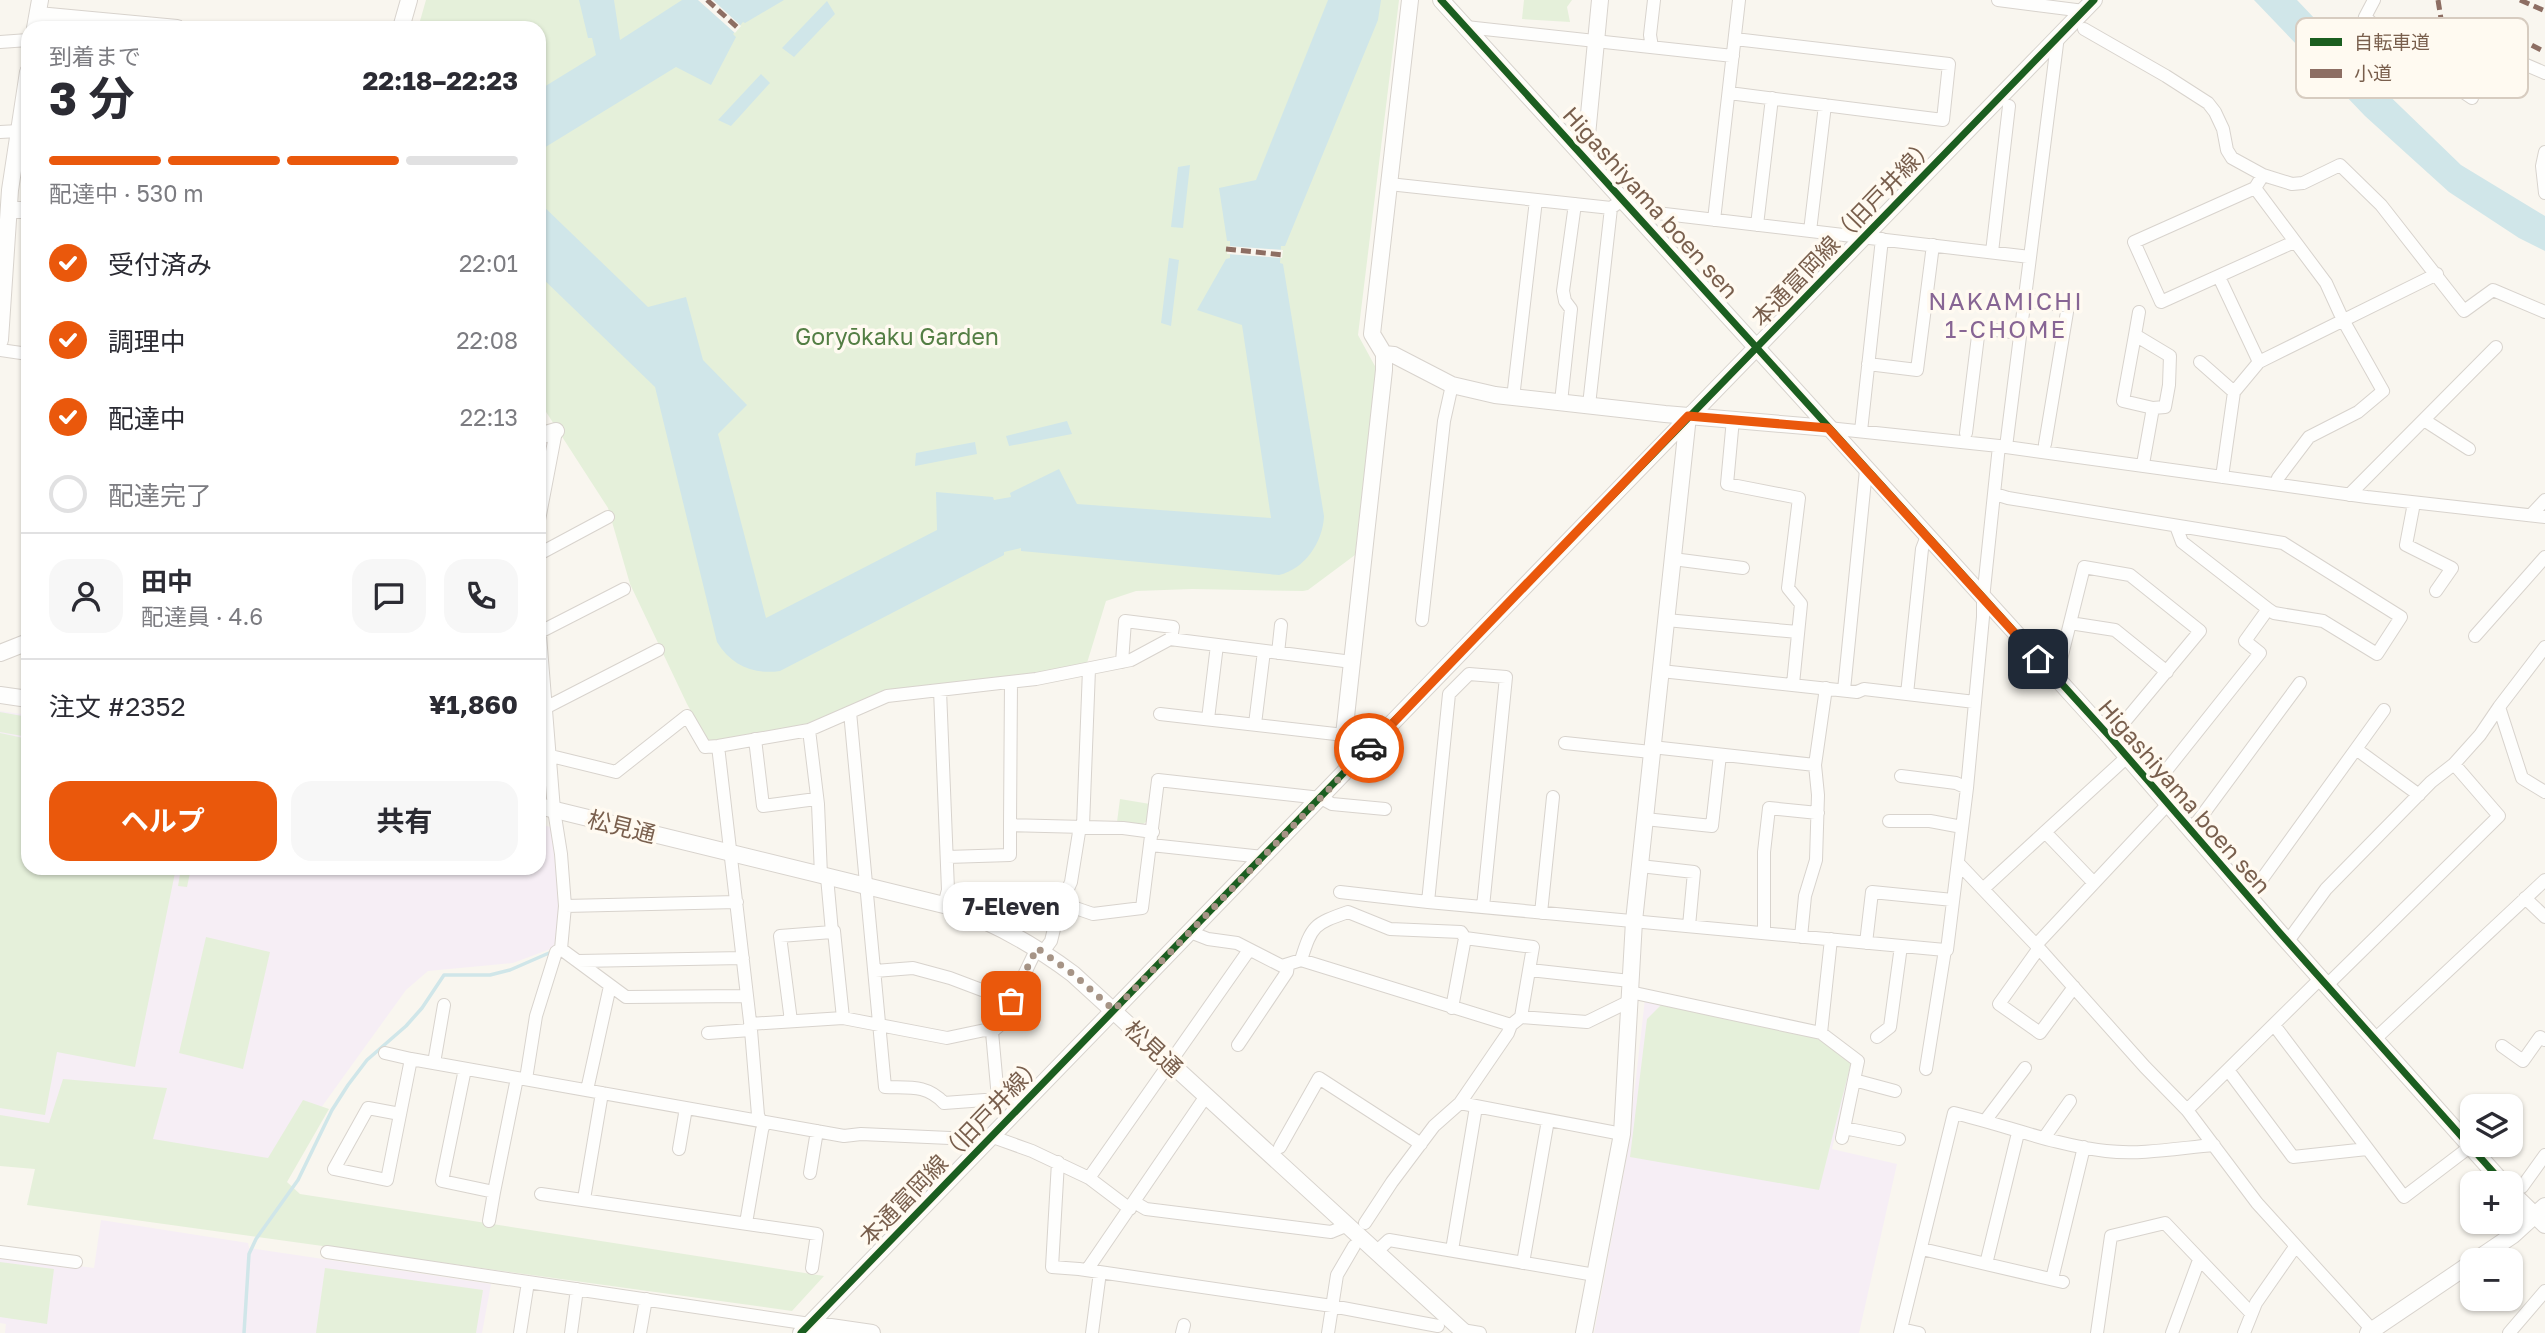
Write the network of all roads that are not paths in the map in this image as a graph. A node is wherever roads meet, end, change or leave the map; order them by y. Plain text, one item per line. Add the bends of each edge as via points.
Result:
1 (409, 0) edge
2 (1410, 0) edge
3 (1441, 0) edge
4 (1600, 0) edge
5 (1654, 0) edge
6 (1740, 0) edge
7 (1998, 0) edge
8 (2374, 0) edge
9 (2089, 5) edge
10 (38, 14) edge
11 (2366, 18) edge
12 (97, 21) edge
13 (403, 21) edge
14 (1466, 27) junction
15 (2084, 29) dead end
16 (2059, 35) junction
17 (1735, 39) junction
18 (21, 40) edge
19 (1596, 41) junction
20 (0, 42) edge
21 (1652, 47) junction
22 (1733, 56) junction
23 (2528, 66) edge
24 (2545, 73) edge
25 (1729, 93) junction
26 (1772, 98) junction
27 (1825, 106) junction
28 (2009, 106) dead end
29 (21, 118) edge
30 (19, 131) junction
31 (0, 132) edge
32 (2545, 152) edge
33 (1585, 156) junction
34 (2263, 175) junction
35 (1388, 184) junction
36 (2255, 188) junction
37 (2545, 193) edge
38 (1536, 200) junction
39 (1576, 204) junction
40 (1621, 206) junction
41 (5, 211) edge
42 (1714, 220) junction
43 (1757, 225) junction
44 (1810, 231) junction
45 (1862, 237) junction
46 (1882, 239) junction
47 (2294, 242) junction
48 (1933, 245) junction
49 (1992, 252) junction
50 (2030, 257) junction
51 (2437, 274) junction
52 (2219, 277) junction
53 (2, 298) edge
54 (2024, 300) junction
55 (2139, 312) dead end
56 (2545, 312) edge
57 (2343, 320) junction
58 (2020, 333) junction
59 (2135, 335) junction
60 (0, 340) edge
61 (2496, 347) dead end
62 (1757, 349) junction
63 (0, 350) edge
64 (21, 353) edge
65 (1384, 354) junction
66 (2200, 362) dead end
67 (2259, 362) junction
68 (1868, 364) junction
69 (1452, 385) junction
70 (2234, 392) junction
71 (1513, 398) junction
72 (1561, 402) junction
73 (1589, 405) junction
74 (2153, 408) junction
75 (1688, 416) junction
76 (1733, 419) junction
77 (2424, 419) junction
78 (1828, 428) junction
79 (556, 431) joint
80 (1861, 431) junction
81 (1966, 433) dead end
82 (546, 434) edge
83 (2045, 444) dead end
84 (2002, 446) junction
85 (2469, 449) dead end
86 (2143, 464) junction
87 (1866, 471) junction
88 (2222, 477) junction
89 (2278, 478) dead end
90 (546, 483) edge
91 (1995, 494) junction
92 (2349, 495) junction
93 (2545, 500) edge
94 (2414, 503) junction
95 (2531, 515) junction
96 (608, 517) dead end
97 (2545, 517) edge
98 (2176, 526) junction
99 (1927, 536) junction
100 (546, 550) edge
101 (2545, 557) edge
102 (1673, 559) junction
103 (1744, 568) dead end
104 (624, 589) dead end
105 (2436, 592) dead end
106 (1983, 600) junction
107 (2268, 609) junction
108 (1422, 620) dead end
109 (1666, 620) junction
110 (2070, 623) junction
111 (1281, 625) dead end
112 (546, 629) edge
113 (1798, 632) junction
114 (2475, 636) dead end
115 (1171, 639) junction
116 (21, 645) edge
117 (1217, 645) junction
118 (2545, 647) edge
119 (658, 650) dead end
120 (1271, 652) junction
121 (0, 653) edge
122 (1122, 662) junction
123 (1352, 662) junction
124 (1446, 668) junction
125 (1089, 669) junction
126 (1661, 671) junction
127 (2167, 672) junction
128 (2054, 676) junction
129 (1011, 682) junction
130 (1460, 683) junction
131 (2300, 683) dead end
132 (1793, 684) junction
133 (1826, 688) junction
134 (940, 690) junction
135 (1844, 690) junction
136 (1907, 694) junction
137 (0, 695) edge
138 (546, 696) edge
139 (21, 698) edge
140 (1975, 702) junction
141 (547, 707) junction
142 (2499, 707) junction
143 (2384, 710) dead end
144 (850, 712) junction
145 (1160, 714) dead end
146 (1208, 719) junction
147 (1255, 724) junction
148 (809, 730) junction
149 (1344, 735) junction
150 (2111, 738) junction
151 (755, 739) junction
152 (1565, 743) dead end
153 (718, 746) junction
154 (1652, 749) junction
155 (2356, 749) junction
156 (1720, 755) junction
157 (551, 756) junction
158 (2127, 757) junction
159 (2454, 764) junction
160 (1352, 765) junction
161 (1815, 765) junction
162 (1901, 776) dead end
163 (2153, 787) junction
164 (1967, 788) junction
165 (2545, 792) edge
166 (2419, 795) junction
167 (1553, 797) dead end
168 (1321, 798) junction
169 (816, 799) junction
170 (2168, 804) junction
171 (546, 808) edge
172 (1385, 809) dead end
173 (1818, 813) junction
174 (1645, 818) junction
175 (1889, 821) dead end
176 (1010, 825) junction
177 (1082, 826) junction
178 (1962, 827) junction
179 (2190, 829) junction
180 (2045, 832) junction
181 (1152, 838) junction
182 (730, 853) junction
183 (947, 857) junction
184 (1264, 857) junction
185 (1959, 864) junction
186 (1640, 866) junction
187 (824, 876) junction
188 (2545, 880) edge
189 (2094, 883) junction
190 (867, 887) junction
191 (1983, 888) junction
192 (1340, 892) dead end
193 (2249, 897) junction
194 (2525, 898) junction
195 (1953, 900) junction
196 (737, 902) junction
197 (1429, 902) junction
198 (1061, 903) junction
199 (944, 905) junction
200 (565, 906) junction
201 (1483, 907) junction
202 (1541, 913) junction
203 (2545, 918) edge
204 (1634, 921) junction
205 (1689, 926) junction
206 (832, 932) junction
207 (1190, 932) junction
208 (1764, 933) junction
209 (1801, 937) junction
210 (1465, 938) junction
211 (1831, 939) junction
212 (2288, 942) junction
213 (1866, 943) junction
214 (1901, 946) junction
215 (2037, 947) junction
216 (561, 949) junction
217 (1040, 950) junction
218 (1248, 950) junction
219 (1945, 950) junction
220 (743, 958) junction
221 (1301, 960) junction
222 (577, 961) junction
223 (1288, 965) junction
224 (1530, 970) junction
225 (875, 971) junction
226 (2323, 981) junction
227 (610, 986) junction
228 (2074, 987) junction
229 (1630, 991) junction
230 (747, 996) junction
231 (1011, 1001) junction
232 (444, 1006) dead end
233 (1452, 1008) junction
234 (1114, 1010) junction
235 (843, 1018) junction
236 (791, 1021) junction
237 (1516, 1021) junction
238 (877, 1025) junction
239 (2274, 1025) junction
240 (751, 1027) junction
241 (992, 1032) junction
242 (708, 1033) dead end
243 (1821, 1033) junction
244 (1877, 1037) dead end
245 (2375, 1039) junction
246 (2545, 1041) edge
247 (1238, 1045) dead end
248 (2502, 1046) dead end
249 (385, 1054) dead end
250 (411, 1059) junction
251 (1170, 1062) junction
252 (434, 1063) junction
253 (2025, 1068) dead end
254 (465, 1069) junction
255 (1926, 1069) dead end
256 (2228, 1070) junction
257 (521, 1079) junction
258 (1854, 1080) junction
259 (587, 1090) junction
260 (1895, 1091) dead end
261 (602, 1093) junction
262 (1206, 1096) junction
263 (998, 1098) junction
264 (2070, 1101) dead end
265 (1460, 1103) junction
266 (1022, 1105) junction
267 (1476, 1107) junction
268 (686, 1108) junction
269 (2187, 1110) junction
270 (400, 1114) junction
271 (1548, 1120) junction
272 (1985, 1121) junction
273 (763, 1122) junction
274 (817, 1131) junction
275 (2018, 1132) junction
276 (1622, 1134) junction
277 (2460, 1134) edge
278 (2044, 1138) junction
279 (1899, 1139) dead end
280 (989, 1141) junction
281 (1421, 1144) junction
282 (2214, 1145) junction
283 (1280, 1147) dead end
284 (2084, 1147) junction
285 (679, 1149) dead end
286 (2367, 1149) junction
287 (2460, 1154) edge
288 (2545, 1155) edge
289 (2481, 1157) edge
290 (1058, 1162) junction
291 (2493, 1171) edge
292 (810, 1172) dead end
293 (1089, 1178) junction
294 (2523, 1182) edge
295 (494, 1192) junction
296 (541, 1194) dead end
297 (2523, 1197) edge
298 (584, 1199) junction
299 (1132, 1205) junction
300 (2542, 1215) edge
301 (489, 1221) dead end
302 (746, 1223) junction
303 (1365, 1223) dead end
304 (1348, 1225) junction
305 (1354, 1247) dead end
306 (2295, 1247) junction
307 (2494, 1248) edge
308 (1922, 1249) junction
309 (1452, 1250) junction
310 (1377, 1251) junction
311 (0, 1252) edge
312 (327, 1252) dead end
313 (2199, 1260) junction
314 (76, 1262) dead end
315 (1523, 1263) junction
316 (1986, 1264) junction
317 (812, 1268) dead end
318 (1094, 1271) junction
319 (2460, 1271) edge
320 (1595, 1275) junction
321 (528, 1282) junction
322 (577, 1289) junction
323 (2545, 1291) edge
324 (646, 1299) junction
325 (1332, 1307) junction
326 (2250, 1312) junction
327 (1438, 1326) dead end
328 (806, 1328) edge
329 (1901, 1331) edge
330 (1463, 1332) edge
331 (2372, 1332) edge
332 (520, 1333) edge
333 (571, 1333) edge
334 (640, 1333) edge
335 (872, 1333) edge
336 (1092, 1333) edge
337 (1328, 1333) edge
338 (1480, 1333) edge
339 (1584, 1333) edge
340 (1919, 1333) edge
341 (2096, 1333) edge
342 (2172, 1333) edge
343 (2244, 1333) edge
344 (2509, 1333) edge

1 - 13 street
2 - 35 street
3 - 14 street, Higashiyama boen sen
4 - 19 street
5 - 21 street
6 - 17 street
7 - 9 street
8 - 11 street
9 - 16 street, 本通富岡線（旧戸井線）
10 - 12 street
14 - 19 street
14 - 33 street, Higashiyama boen sen
15 - 34 street via 2208,103 2232,158
16 - 45 street, 本通富岡線（旧戸井線）
16 - 50 street
17 - 22 street
17 - 27 street via 1949,64 1943,120
18 - 20 street
19 - 21 street
19 - 33 street
21 - 22 street
22 - 25 street
23 - 24 street
25 - 26 street
25 - 42 street
26 - 27 street
26 - 43 street
27 - 44 street
28 - 49 street
29 - 30 street
30 - 31 street
30 - 41 street
32 - 37 street
33 - 40 street, Higashiyama boen sen
34 - 36 street
34 - 51 street via 2303,183 2340,165 2381,205
35 - 38 street
35 - 65 street via 1372,334
36 - 47 street
36 - 52 street via 2134,242 2161,303
38 - 39 street
38 - 71 street
39 - 40 street
39 - 72 street via 1563,291 1571,309
40 - 42 street
40 - 62 street, Higashiyama boen sen
40 - 73 street
41 - 53 street
42 - 43 street
43 - 44 street
44 - 45 street
45 - 46 street
45 - 62 street, 本通富岡線（旧戸井線）
46 - 48 street
46 - 68 street
47 - 52 street
47 - 57 street via 2326,282
48 - 49 street
48 - 68 street via 1917,370
49 - 50 street
50 - 54 street
51 - 56 street via 2464,311 2493,289
51 - 57 street
52 - 67 street
53 - 60 street
54 - 58 street
54 - 83 street via 2068,306
55 - 59 street
57 - 67 street
57 - 89 street via 2383,391 2358,412 2309,437
58 - 81 street via 1979,328
58 - 84 street
59 - 74 street via 2123,401
59 - 74 street via 2170,356 2165,407
61 - 77 street
62 - 75 street, 本通富岡線（旧戸井線）
62 - 78 street, Higashiyama boen sen
63 - 64 street
65 - 69 street
65 - 123 street
66 - 70 street
67 - 70 street
68 - 80 street
69 - 71 street
69 - 108 street
70 - 88 street
71 - 72 street
72 - 73 street
73 - 75 street
74 - 86 street
75 - 76 street
75 - 102 street
75 - 124 street, 本通富岡線（旧戸井線）
76 - 78 street
76 - 113 street via 1727,484 1799,498 1788,588 1801,604
77 - 85 street
77 - 92 street
78 - 80 street
78 - 87 street, Higashiyama boen sen
79 - 82 street
79 - 90 street
80 - 84 street
84 - 86 street
84 - 91 street
86 - 88 street
87 - 99 street, Higashiyama boen sen
87 - 135 street
88 - 92 street
91 - 98 street
91 - 106 street
92 - 94 street
93 - 95 street
94 - 95 street
94 - 105 street via 2406,545 2452,568
95 - 97 street
96 - 100 street
98 - 107 street via 2182,542
98 - 107 street via 2283,543 2400,617 2377,654 2323,621
99 - 106 street, Higashiyama boen sen
99 - 136 street
101 - 114 street
102 - 103 street
102 - 109 street
104 - 112 street
106 - 128 street, Higashiyama boen sen
106 - 140 street
107 - 163 street via 2245,641 2260,653
109 - 113 street
109 - 126 street
110 - 127 street via 2115,630
110 - 127 street via 2084,567 2130,575 2200,631
110 - 128 street
111 - 120 street
113 - 132 street
115 - 117 street
115 - 122 street
115 - 122 street via 1173,627 1125,621
116 - 121 street
117 - 120 street
117 - 146 street
118 - 142 street
119 - 141 street
120 - 123 street
120 - 147 street
122 - 125 street
123 - 149 street
124 - 130 street
124 - 160 street, 本通富岡線（旧戸井線）
125 - 129 street
125 - 177 street
126 - 132 street
126 - 154 street
127 - 150 street
128 - 150 street, Higashiyama boen sen
129 - 134 street
129 - 176 street
130 - 197 street via 1449,694
130 - 201 street via 1469,674 1506,677
131 - 179 street
132 - 133 street
133 - 135 street
133 - 161 street
134 - 144 street via 887,696
134 - 183 street
135 - 136 street
136 - 140 street
137 - 139 street
138 - 141 street
140 - 164 street
141 - 157 street
142 - 159 street
142 - 165 street via 2522,778
143 - 155 street
144 - 148 street
144 - 190 street
145 - 146 street
146 - 147 street
147 - 149 street
148 - 151 street
148 - 169 street
149 - 160 street via 1343,755
150 - 158 street, Higashiyama boen sen
151 - 153 street
151 - 169 street via 763,806
152 - 154 street
153 - 157 street via 705,747 687,716 616,772
153 - 182 street
154 - 156 street
154 - 174 street
155 - 166 street
155 - 193 street
156 - 161 street
156 - 174 street via 1712,826
157 - 171 street
158 - 163 street, Higashiyama boen sen
158 - 180 street
159 - 166 street
159 - 226 street via 2499,816
160 - 168 street, 本通富岡線（旧戸井線）
161 - 173 street
162 - 164 street
163 - 170 street, Higashiyama boen sen
164 - 178 street
166 - 212 street via 2326,889
167 - 202 street
168 - 172 street via 1332,804
168 - 181 street via 1158,780
168 - 184 street, 本通富岡線（旧戸井線）
169 - 187 street
170 - 179 street, Higashiyama boen sen
170 - 189 street
171 - 182 street, 松見通
171 - 200 street via 561,854
173 - 208 street via 1769,808
173 - 209 street via 1816,860 1805,896
174 - 186 street
175 - 178 street
176 - 177 street
176 - 183 street via 1010,855
177 - 181 street
177 - 198 street via 1071,882
178 - 185 street
179 - 193 street, Higashiyama boen sen
180 - 189 street
180 - 191 street
181 - 184 street
181 - 198 street via 1143,908 1093,914
182 - 187 street, 松見通
182 - 196 street
183 - 199 street
184 - 207 street, 本通富岡線（旧戸井線）
185 - 191 street
185 - 195 street
186 - 204 street
186 - 205 street via 1694,872
187 - 190 street, 松見通
187 - 206 street
188 - 194 street
189 - 215 street
190 - 199 street, 松見通
190 - 225 street
191 - 215 street
192 - 197 street
193 - 212 street, Higashiyama boen sen
194 - 203 street
194 - 245 street
195 - 213 street via 1872,892
195 - 219 street
196 - 200 street
196 - 220 street
197 - 201 street
198 - 217 street via 1051,941
199 - 217 street, 松見通 via 979,917
200 - 216 street
201 - 202 street
202 - 204 street
204 - 205 street
204 - 229 street
205 - 208 street
206 - 235 street
206 - 236 street via 780,936
207 - 218 street
207 - 234 street, 本通富岡線（旧戸井線）
208 - 209 street
209 - 211 street
210 - 221 street via 1461,932 1390,929 1348,912 1317,923
210 - 224 street via 1533,947
210 - 233 street
211 - 213 street
211 - 243 street
212 - 226 street, Higashiyama boen sen
213 - 214 street
214 - 219 street
214 - 244 street via 1890,1027
215 - 228 street
215 - 228 street via 1999,1004 2040,1033
216 - 222 street
216 - 257 street via 536,1016
217 - 231 street
217 - 234 street, 松見通
218 - 223 street via 1282,967
218 - 251 street
219 - 255 street
220 - 222 street
220 - 230 street
221 - 223 street
221 - 233 street
222 - 227 street
223 - 247 street
224 - 229 street
224 - 237 street
225 - 231 street via 914,968
225 - 238 street
226 - 239 street
226 - 245 street, Higashiyama boen sen
227 - 230 street via 626,997
227 - 259 street
228 - 269 street
229 - 237 street via 1587,1022
229 - 243 street
229 - 276 street
230 - 240 street
231 - 241 street
232 - 252 street
233 - 237 street
234 - 251 street, 松見通
234 - 266 street, 本通富岡線（旧戸井線）
235 - 236 street
235 - 238 street
236 - 240 street
237 - 265 street
238 - 241 street via 947,1038
238 - 263 street via 885,1087 925,1089 944,1103
239 - 256 street
239 - 286 street
240 - 242 street
240 - 273 street via 758,1115
241 - 263 street
243 - 258 street via 1858,1061
245 - 277 street, Higashiyama boen sen
246 - 248 street via 2540,1037 2523,1061
249 - 250 street
250 - 252 street
250 - 270 street
251 - 262 street, 松見通
251 - 293 street
252 - 254 street
253 - 272 street
254 - 257 street
254 - 295 street via 442,1181
256 - 269 street
256 - 286 street via 2293,1157
257 - 259 street
257 - 295 street
258 - 260 street
258 - 279 street via 1843,1133
259 - 261 street
261 - 268 street
261 - 298 street
262 - 299 street
262 - 304 street, 松見通
263 - 266 street via 1012,1098
264 - 278 street
265 - 267 street
265 - 281 street
266 - 280 street, 本通富岡線（旧戸井線）
267 - 271 street
267 - 309 street
268 - 273 street
268 - 285 street
269 - 282 street
270 - 270 street via 387,1180 334,1169 368,1108
271 - 276 street
271 - 315 street
272 - 275 street
272 - 308 street via 1954,1113
273 - 274 street
273 - 302 street
274 - 280 street
274 - 292 street
275 - 278 street
275 - 316 street
276 - 320 street
278 - 284 street
280 - 290 street
280 - 328 street, 本通富岡線（旧戸井線）
281 - 283 street via 1319,1078
281 - 303 street
282 - 284 street via 2108,1152
282 - 306 street
284 - 316 street via 2058,1281
286 - 287 street via 2404,1197
288 - 294 street
289 - 291 street, Higashiyama boen sen
290 - 293 street
290 - 318 street via 1052,1267
293 - 299 street
295 - 301 street
296 - 298 street
297 - 300 street
298 - 302 street
299 - 304 street via 1331,1232
299 - 318 street
300 - 307 street
302 - 317 street via 817,1234
304 - 310 street, 松見通
305 - 325 street via 1337,1275
306 - 326 street
306 - 331 street
308 - 316 street
308 - 329 street
309 - 310 street via 1389,1240
309 - 315 street
310 - 330 street, 松見通
311 - 314 street
312 - 321 street
313 - 326 street
313 - 341 street via 2165,1223 2111,1236
313 - 342 street
315 - 320 street
318 - 325 street
318 - 336 street
319 - 331 street
320 - 339 street
321 - 322 street
321 - 332 street
322 - 324 street
322 - 333 street
323 - 344 street
324 - 328 street
324 - 334 street
325 - 327 street
325 - 337 street
326 - 343 street
328 - 335 street
329 - 340 street
330 - 338 street

